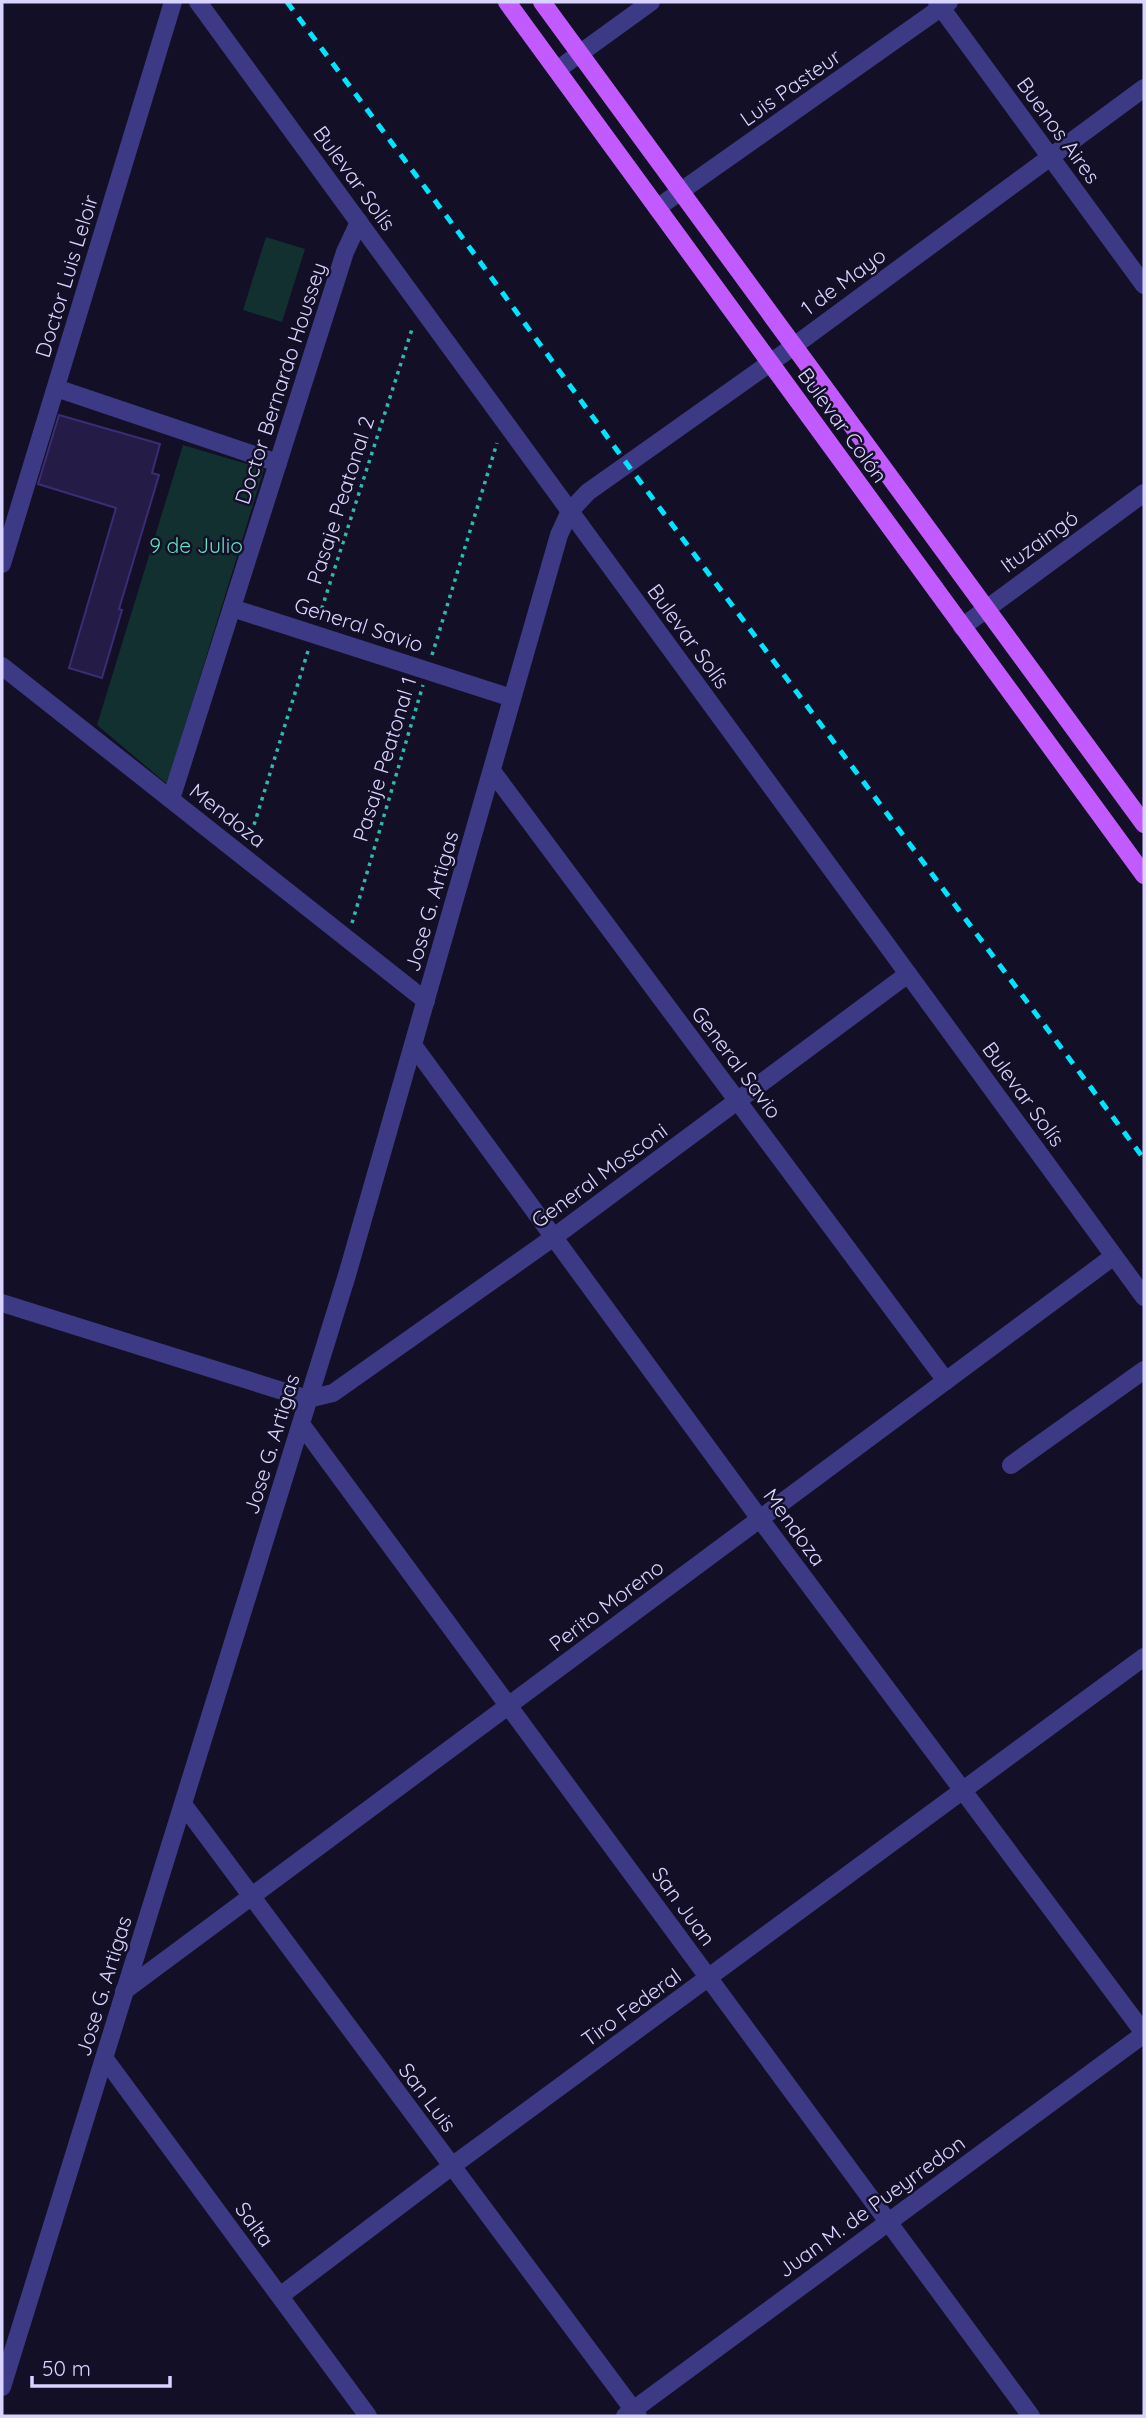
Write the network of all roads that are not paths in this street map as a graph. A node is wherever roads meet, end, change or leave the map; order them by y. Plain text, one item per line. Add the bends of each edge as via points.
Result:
1 (173, 2) edge
2 (198, 2) edge
3 (507, 2) edge
4 (542, 2) edge
5 (652, 2) edge
6 (943, 4) edge
7 (580, 54) junction
8 (557, 70) junction
9 (1144, 88) edge
10 (1051, 157) junction
11 (681, 192) junction
12 (657, 208) junction
13 (359, 222) junction
14 (1144, 285) edge
15 (794, 346) junction
16 (769, 363) junction
17 (55, 388) junction
18 (278, 463) junction
19 (1144, 493) edge
20 (570, 511) junction
21 (2, 564) edge
22 (232, 608) junction
23 (986, 608) junction
24 (962, 626) junction
25 (2, 666) edge
26 (512, 698) junction
27 (492, 771) junction
28 (171, 799) junction
29 (1144, 824) edge
30 (1144, 875) edge
31 (908, 974) junction
32 (426, 1001) junction
33 (413, 1045) junction
34 (737, 1101) junction
35 (554, 1237) junction
36 (1114, 1256) junction
37 (1144, 1297) edge
38 (2, 1303) edge
39 (1144, 1370) edge
40 (946, 1381) junction
41 (308, 1399) junction
42 (301, 1424) junction
43 (1011, 1465) dead end
44 (760, 1518) junction
45 (1144, 1657) edge
46 (508, 1706) junction
47 (962, 1791) junction
48 (183, 1804) junction
49 (251, 1898) junction
50 (709, 1978) junction
51 (124, 1992) junction
52 (1144, 2033) edge
53 (105, 2059) junction
54 (452, 2166) junction
55 (888, 2222) junction
56 (280, 2296) junction
57 (2, 2388) edge
58 (632, 2414) edge
59 (369, 2416) edge
60 (1031, 2416) edge

1 - 17 street, Doctor Luis Leloir
2 - 13 street, Bulevar Solís
3 - 8 main road, Bulevar Colón
4 - 7 main road, Bulevar Colón
5 - 7 street
6 - 10 street, Buenos Aires
6 - 11 street, Luis Pasteur
7 - 8 street
7 - 11 main road, Bulevar Colón
8 - 12 main road, Bulevar Colón
9 - 10 street, 1 de Mayo
10 - 14 street, Buenos Aires
10 - 15 street, 1 de Mayo
11 - 12 street, Luis Pasteur
11 - 15 main road, Bulevar Colón
12 - 16 main road, Bulevar Colón
13 - 18 street, Doctor Bernardo Houssey via 345,252
13 - 20 street, Bulevar Solís
15 - 16 street, 1 de Mayo
15 - 23 main road, Bulevar Colón
16 - 20 street, 1 de Mayo via 588,492
16 - 24 main road, Bulevar Colón
17 - 18 street
17 - 21 street, Doctor Luis Leloir
18 - 22 street, Doctor Bernardo Houssey
19 - 23 street, Ituzaingó
20 - 26 street, Jose G. Artigas
20 - 31 street, Bulevar Solís
22 - 26 street, General Savio
22 - 28 street, Doctor Bernardo Houssey
23 - 24 street, Ituzaingó
23 - 29 main road, Bulevar Colón
24 - 30 main road, Bulevar Colón
25 - 28 street, Mendoza
26 - 27 street, Jose G. Artigas
27 - 32 street, Jose G. Artigas
27 - 34 street, General Savio
28 - 32 street, Mendoza
31 - 34 street, General Mosconi
31 - 36 street, Bulevar Solís
32 - 33 street, Jose G. Artigas
33 - 35 street, Mendoza
33 - 41 street, Jose G. Artigas
34 - 35 street, General Mosconi
34 - 40 street, General Savio
35 - 41 street, General Mosconi via 333,1393
35 - 44 street, Mendoza
36 - 37 street, Bulevar Solís
36 - 40 street, Perito Moreno
38 - 41 street
39 - 43 street
40 - 44 street, Perito Moreno
41 - 42 street, Jose G. Artigas
42 - 46 street, San Juan
42 - 48 street, Jose G. Artigas
44 - 46 street, Perito Moreno
44 - 47 street, Mendoza
45 - 47 street, Tiro Federal
46 - 49 street, Perito Moreno
46 - 50 street, San Juan
47 - 50 street, Tiro Federal
47 - 52 street, Mendoza
48 - 49 street, San Luis
48 - 51 street, Jose G. Artigas
49 - 51 street, Perito Moreno
49 - 54 street, San Luis
50 - 54 street, Tiro Federal
50 - 55 street, San Juan
51 - 53 street, Jose G. Artigas
52 - 55 street, Juan M. de Pueyrredon
53 - 56 street, Salta
53 - 57 street, Jose G. Artigas
54 - 56 street, Tiro Federal
54 - 58 street, San Luis
55 - 58 street, Juan M. de Pueyrredon
55 - 60 street, San Juan
56 - 59 street, Salta

